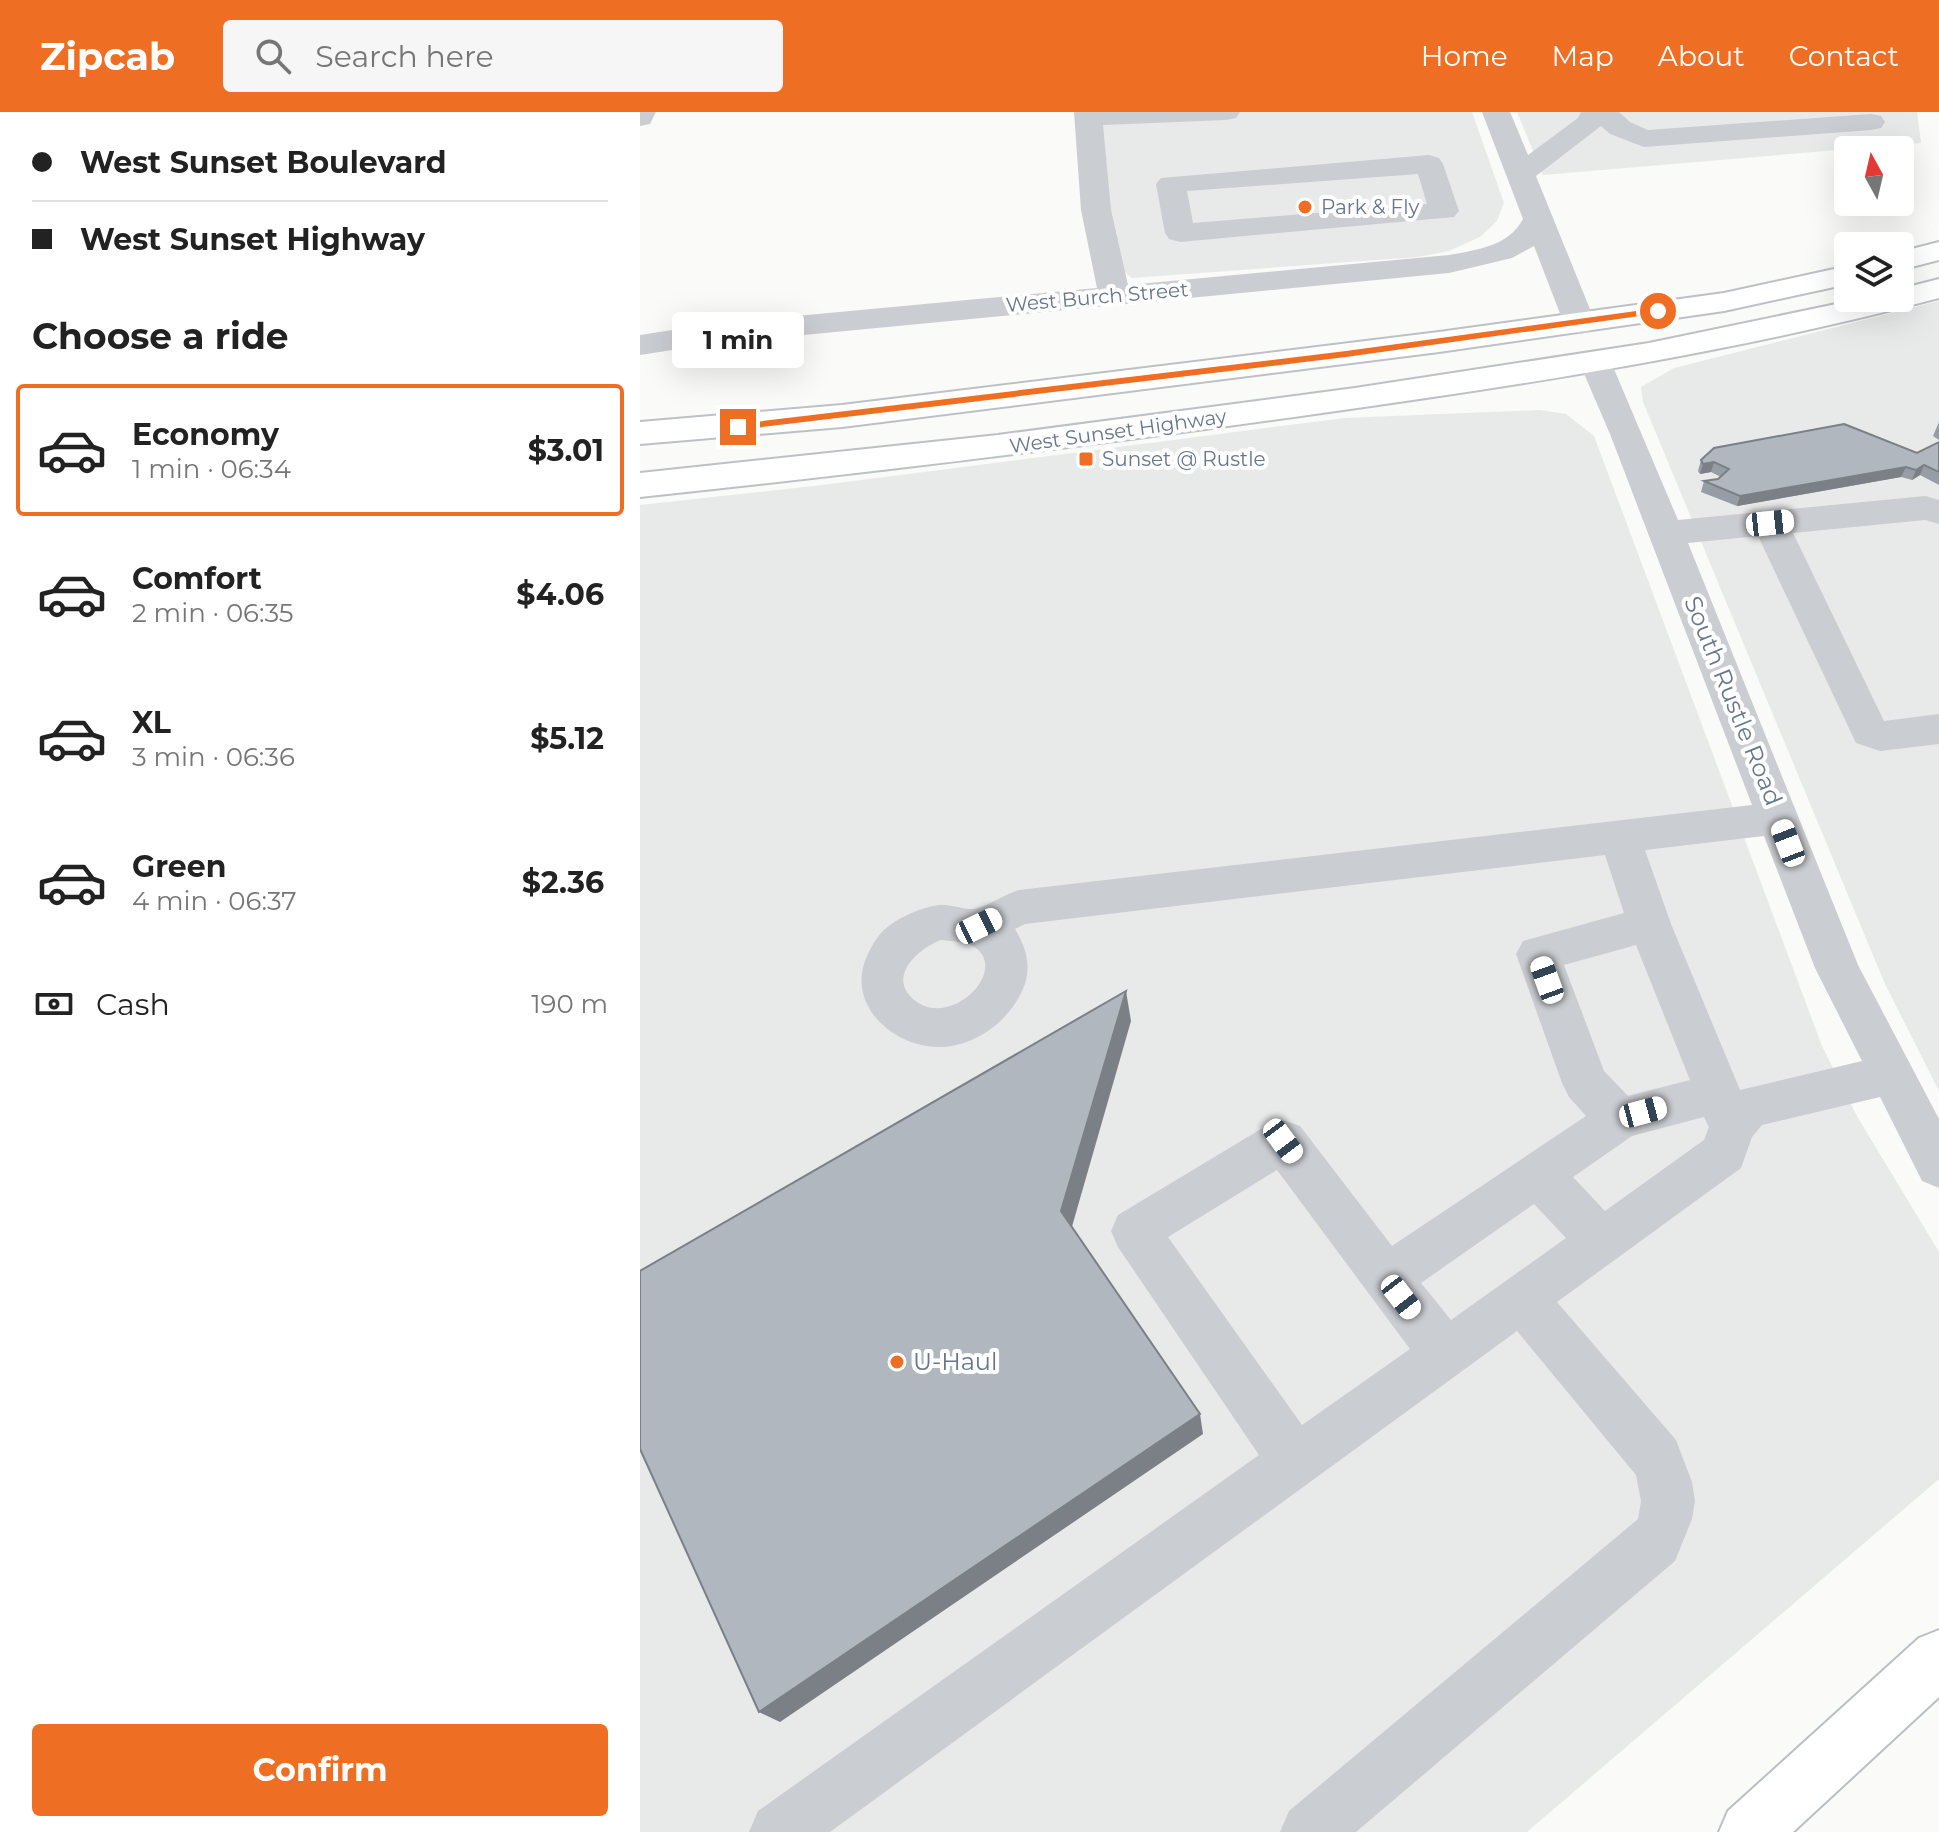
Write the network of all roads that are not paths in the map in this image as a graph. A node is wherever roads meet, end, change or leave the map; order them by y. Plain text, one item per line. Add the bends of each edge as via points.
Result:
1 (642, 112) edge
2 (1226, 112) edge
3 (1496, 112) edge
4 (1595, 112) edge
5 (1602, 112) edge
6 (1088, 114) edge
7 (1183, 114) edge
8 (640, 118) edge
9 (1871, 122) dead end
10 (1521, 174) junction
11 (1538, 219) junction
12 (1307, 223) junction
13 (1939, 251) edge
14 (1914, 257) edge
15 (1321, 277) junction
16 (1834, 278) edge
17 (1794, 288) junction
18 (1939, 288) edge
19 (1114, 294) junction
20 (1580, 324) junction
21 (640, 345) edge
22 (1595, 362) junction
23 (1158, 377) junction
24 (640, 433) edge
25 (640, 485) edge
26 (1939, 512) edge
27 (1770, 523) junction
28 (1666, 533) junction
29 (1939, 729) edge
30 (1779, 818) junction
31 (1619, 836) junction
32 (1649, 924) junction
33 (979, 926) dead end
34 (1891, 1074) junction
35 (1724, 1110) junction
36 (1619, 1119) junction
37 (1939, 1166) edge
38 (1538, 1174) junction
39 (1601, 1241) junction
40 (1386, 1278) junction
41 (1521, 1298) junction
42 (1445, 1353) junction
43 (1295, 1461) junction
44 (1939, 1658) edge
45 (779, 1832) edge
46 (1310, 1832) edge
47 (1749, 1832) edge

1 - 8 street
2 - 7 street
3 - 10 street
4 - 10 street via 1558,149
5 - 9 street via 1644,139
6 - 7 street
6 - 19 street via 1096,210
10 - 11 street
11 - 15 street, West Burch Street via 1534,231 1497,254 1421,268
11 - 20 street
12 - 12 street via 1444,211 1429,164 1171,184 1180,233
12 - 15 street
13 - 14 main road
15 - 19 street, West Burch Street
16 - 17 main road, West Sunset Highway
17 - 20 main road, West Sunset Highway
17 - 22 main road via 1776,310 1760,319 1623,344 1599,352
18 - 22 main road via 1750,333
19 - 21 street, West Burch Street
20 - 23 main road, West Sunset Highway
22 - 23 main road via 1530,359 1216,393 1189,392
22 - 25 main road, West Sunset Highway via 1006,446
22 - 28 street, South Rustle Road
23 - 24 main road, West Sunset Highway via 842,416
26 - 27 street via 1925,508
27 - 28 street
27 - 29 street via 1870,732 1880,736
28 - 30 street, South Rustle Road
30 - 31 street
30 - 34 street, South Rustle Road via 1837,968
31 - 32 street
31 - 33 street via 1019,907
32 - 35 street
32 - 36 street via 1538,954 1585,1083
34 - 35 street
34 - 37 street, South Rustle Road
35 - 36 street
35 - 39 street via 1724,1153
36 - 38 street
38 - 39 street
38 - 40 street
39 - 41 street
40 - 42 street
40 - 43 street via 1283,1141 1135,1231
41 - 42 street
41 - 46 street via 1657,1459 1667,1487 1668,1518 1656,1542
42 - 43 street
43 - 45 street
44 - 47 main road

